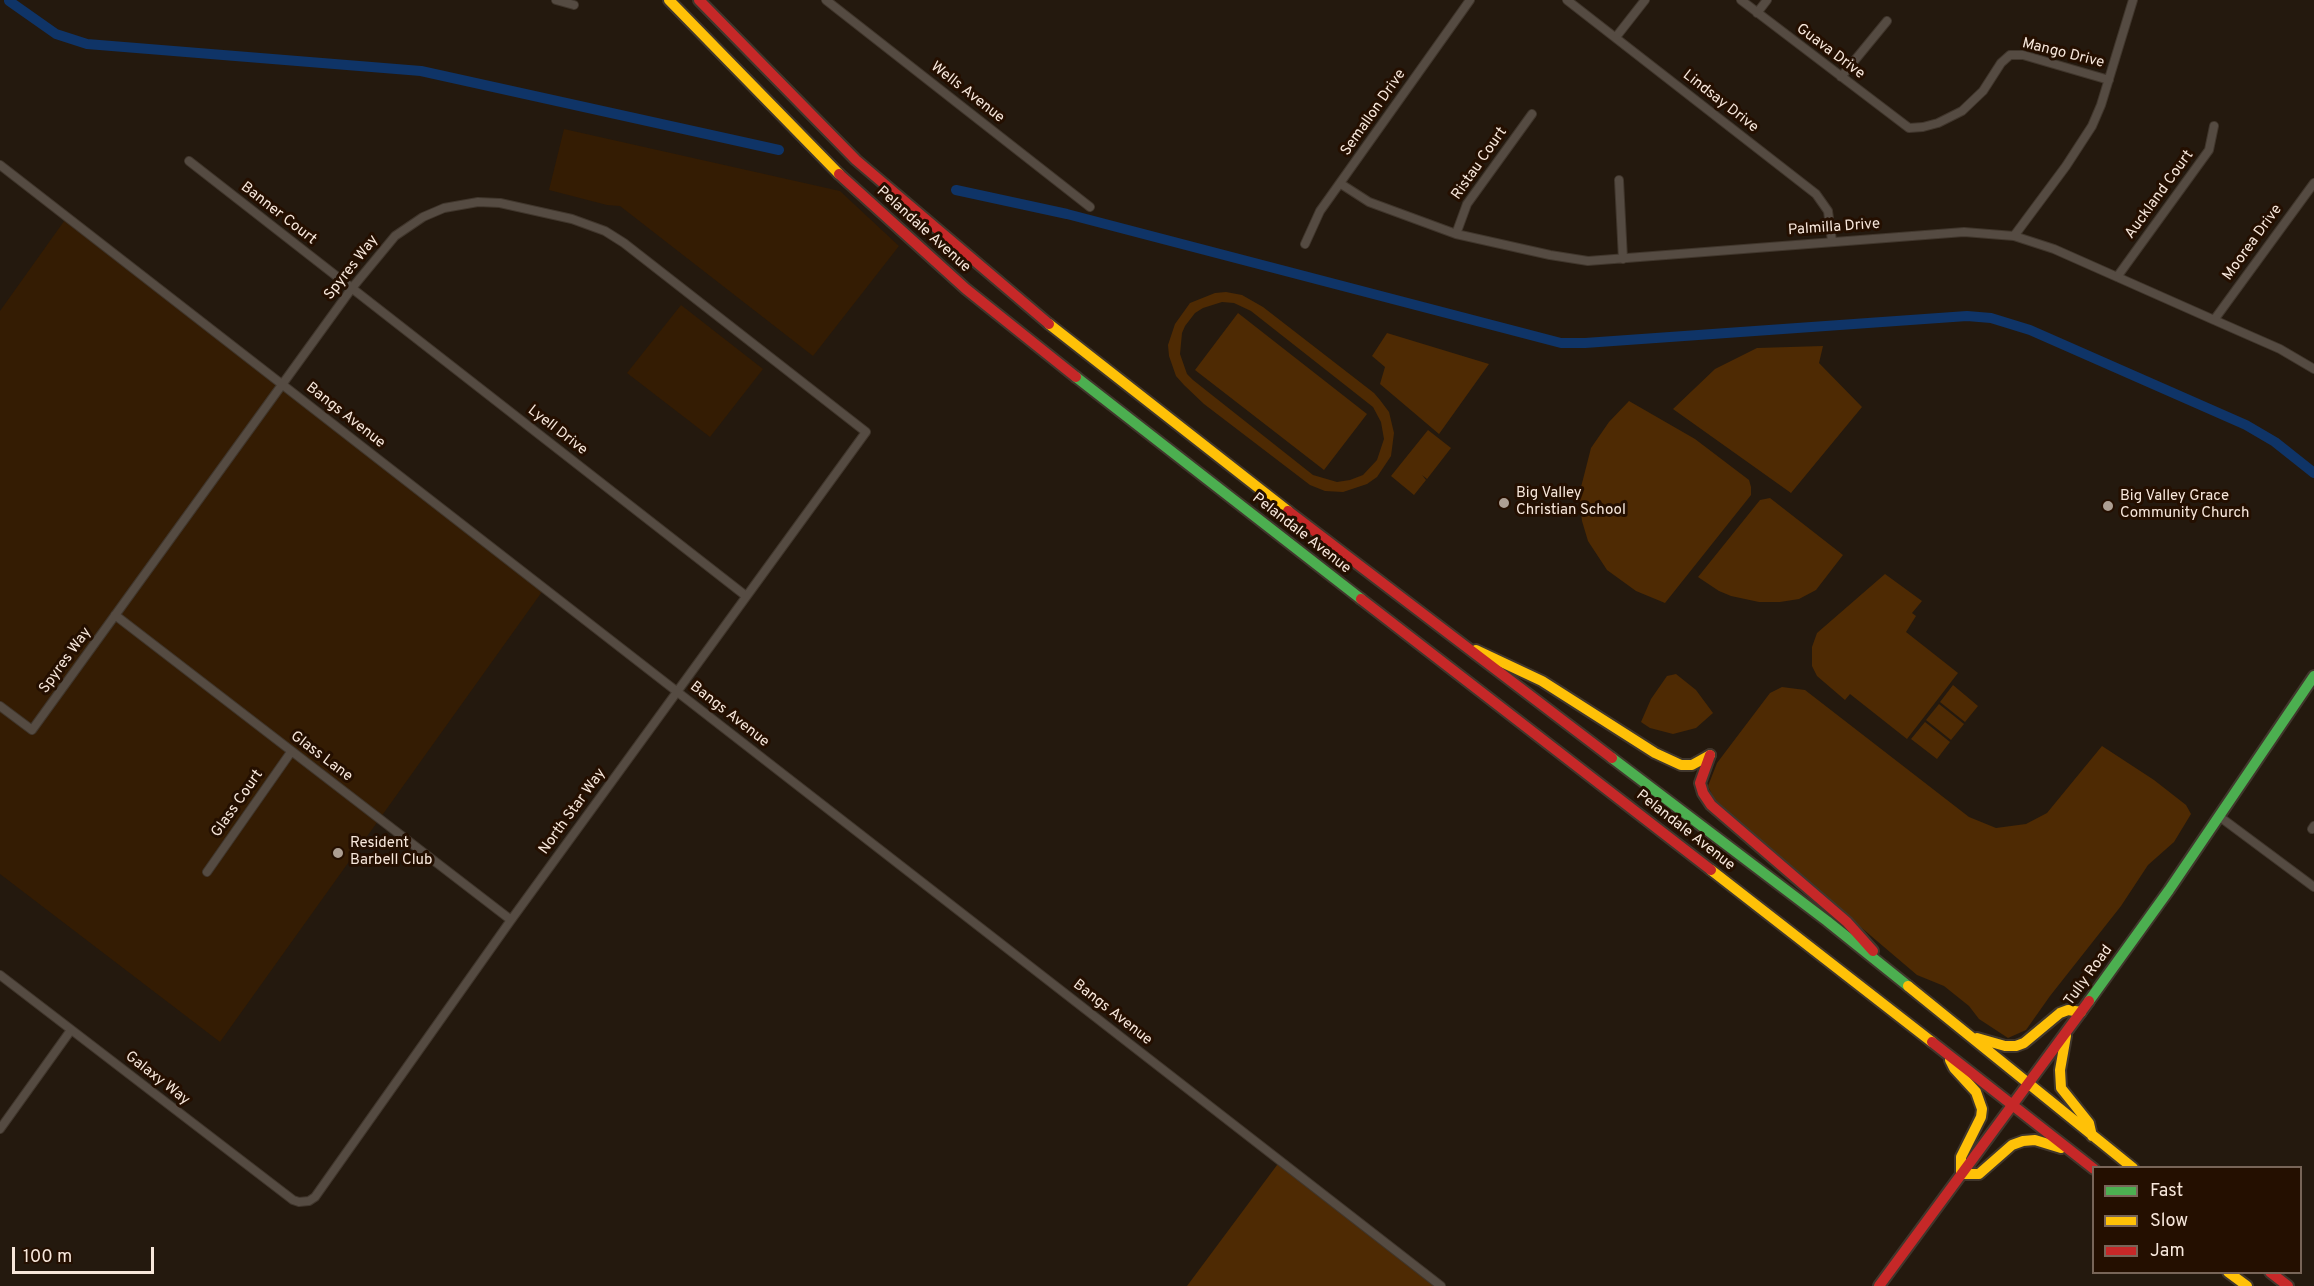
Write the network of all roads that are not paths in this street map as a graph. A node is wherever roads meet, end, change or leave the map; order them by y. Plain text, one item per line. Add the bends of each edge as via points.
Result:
1 (556, 0) edge
2 (669, 0) edge
3 (699, 0) edge
4 (826, 0) edge
5 (1470, 0) edge
6 (1568, 0) edge
7 (1645, 0) edge
8 (1741, 0) edge
9 (1767, 0) edge
10 (2133, 0) edge
11 (574, 5) dead end
12 (1757, 13) junction
13 (1887, 21) dead end
14 (1616, 38) junction
15 (1841, 77) junction
16 (2109, 80) junction
17 (1532, 114) dead end
18 (1903, 124) joint
19 (2214, 126) dead end
20 (189, 161) dead end
21 (0, 165) edge
22 (1620, 180) dead end
23 (2314, 183) edge
24 (1341, 184) junction
25 (1090, 207) dead end
26 (1456, 234) junction
27 (2014, 236) junction
28 (1832, 241) junction
29 (1305, 244) dead end
30 (1623, 259) junction
31 (2117, 277) junction
32 (352, 288) junction
33 (2214, 320) junction
34 (2312, 364) edge
35 (281, 384) junction
36 (866, 432) joint
37 (746, 596) junction
38 (115, 615) junction
39 (1461, 644) junction
40 (2314, 676) edge
41 (677, 691) junction
42 (0, 706) edge
43 (291, 752) junction
44 (2220, 817) junction
45 (207, 872) dead end
46 (2314, 887) edge
47 (512, 920) junction
48 (1893, 973) junction
49 (0, 975) edge
50 (2081, 1012) junction
51 (71, 1030) junction
52 (1972, 1037) junction
53 (1947, 1054) junction
54 (2030, 1084) junction
55 (2012, 1106) junction
56 (0, 1129) edge
57 (2092, 1136) junction
58 (2070, 1151) junction
59 (2132, 1166) edge
60 (2092, 1168) edge
61 (1960, 1174) junction
62 (299, 1202) joint
63 (2231, 1274) edge
64 (2273, 1274) edge
65 (1441, 1286) edge
66 (1879, 1286) edge
67 (2247, 1286) edge
68 (2288, 1286) edge

1 - 11 street
2 - 53 main road, Pelandale Avenue via 842,177 966,289
3 - 39 main road, Pelandale Avenue via 856,160 982,270
4 - 25 street, Wells Avenue
5 - 24 street, Semallon Drive
6 - 14 street, Lindsay Drive
7 - 14 street
8 - 12 street, Guava Drive
9 - 12 street
10 - 16 street
12 - 15 street, Guava Drive
13 - 15 street
14 - 28 street, Lindsay Drive via 1816,194 1828,211
15 - 18 street, Guava Drive
16 - 18 street, Mango Drive via 2023,55 2010,55 1962,111 1923,128
16 - 27 street via 2082,142
17 - 26 street, Ristau Court via 1467,204
19 - 31 street, Auckland Court via 2210,150
20 - 32 street, Banner Court
21 - 35 street, Bangs Avenue
22 - 30 street
23 - 33 street, Moorea Drive
24 - 26 street, Palmilla Drive via 1370,202
24 - 29 street, Semallon Drive via 1320,211
26 - 30 street, Palmilla Drive via 1570,259
27 - 28 street, Palmilla Drive via 1964,232
27 - 31 street, Palmilla Drive
28 - 30 street, Palmilla Drive
31 - 33 street, Palmilla Drive
32 - 35 street, Spyres Way
32 - 36 street, Spyres Way via 395,237 444,208 477,202 500,203 584,222 624,243
32 - 37 street, Lyell Drive
33 - 34 street, Palmilla Drive
35 - 38 street, Spyres Way
35 - 41 street, Bangs Avenue
36 - 37 street, North Star Way
37 - 41 street, North Star Way
38 - 42 street, Spyres Way via 32,730
38 - 43 street, Glass Lane
39 - 48 main road, Pelandale Avenue
39 - 48 main road via 1542,681 1655,753 1682,765 1692,765 1710,755 1700,783 1711,805 1847,922
40 - 44 main road, Tully Road
41 - 47 street, North Star Way
41 - 65 street, Bangs Avenue
43 - 45 street, Glass Court
43 - 47 street, Glass Lane
44 - 46 street
44 - 50 main road, Tully Road
47 - 62 street, North Star Way via 315,1197
48 - 52 main road, Pelandale Avenue
49 - 51 street, Galaxy Way
50 - 52 main road, Pelandale Avenue via 2060,1013 2016,1046
50 - 54 main road, Tully Road
50 - 57 main road, Pelandale Avenue via 2066,1036 2060,1082 2063,1093 2089,1124
51 - 56 street
51 - 62 street, Galaxy Way
52 - 54 main road, Pelandale Avenue
53 - 55 main road, Pelandale Avenue
53 - 61 main road, Pelandale Avenue via 1976,1092 1982,1109 1961,1157
54 - 55 main road, Tully Road
54 - 57 main road, Pelandale Avenue
55 - 58 main road, Pelandale Avenue
55 - 61 main road, Tully Road
57 - 59 main road, Pelandale Avenue
58 - 60 main road, Pelandale Avenue
58 - 61 main road, Pelandale Avenue via 2035,1140 2023,1141 2012,1145 1979,1174
61 - 66 main road, Tully Road
63 - 67 main road
64 - 68 main road

